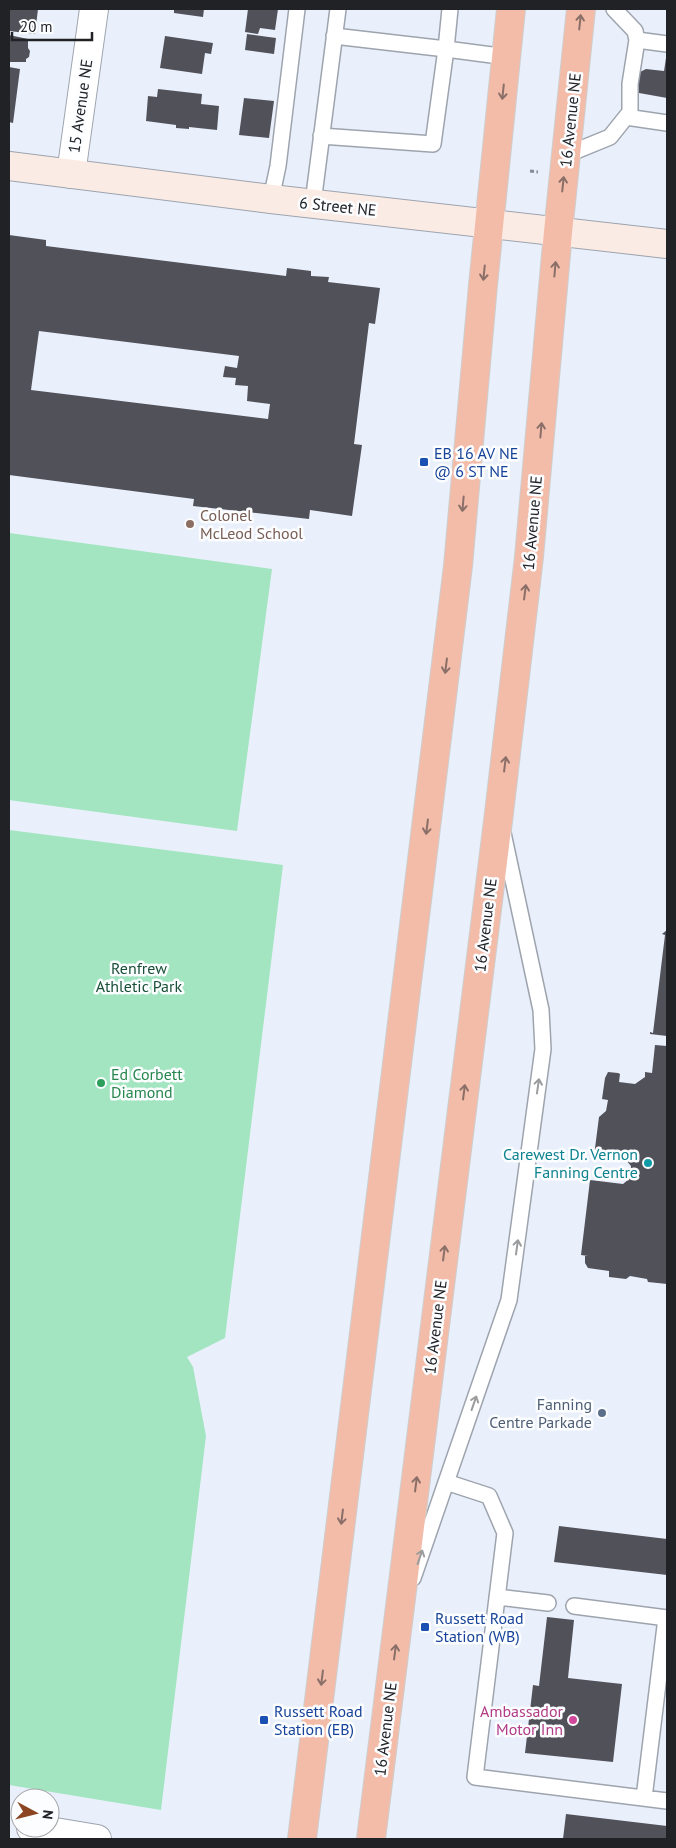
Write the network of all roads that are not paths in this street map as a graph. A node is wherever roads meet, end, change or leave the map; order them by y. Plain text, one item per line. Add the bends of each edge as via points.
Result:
1 (94, 9) edge
2 (297, 9) edge
3 (338, 9) edge
4 (450, 9) edge
5 (511, 9) edge
6 (581, 9) edge
7 (614, 9) edge
8 (334, 36) junction
9 (637, 40) junction
10 (667, 44) edge
11 (446, 49) junction
12 (507, 56) junction
13 (626, 117) junction
14 (667, 123) edge
15 (321, 136) junction
16 (566, 155) junction
17 (9, 166) edge
18 (71, 174) junction
19 (271, 198) junction
20 (313, 204) junction
21 (489, 224) junction
22 (558, 232) junction
23 (667, 244) edge
24 (499, 813) junction
25 (446, 1482) junction
26 (497, 1597) junction
27 (548, 1603) dead end
28 (574, 1606) dead end
29 (667, 1618) edge
30 (399, 1619) junction
31 (644, 1798) junction
32 (667, 1801) edge
33 (60, 1834) edge
34 (97, 1839) edge
35 (302, 1839) edge
36 (371, 1839) edge

1 - 18 street, 15 Avenue NE
2 - 19 lane via 278,166
3 - 8 lane
4 - 11 lane
5 - 12 highway
16 -> 6 highway, 16 Avenue NE
7 - 9 lane via 635,31
8 - 11 lane
8 - 15 lane
9 - 10 lane
9 - 13 lane via 630,84 630,112
11 - 12 lane
11 - 15 lane via 433,144
12 -> 21 highway
13 - 14 lane
13 - 16 lane via 610,137
15 - 20 lane
22 -> 16 highway, 16 Avenue NE
17 - 18 street, 6 Street NE
18 - 19 street, 6 Street NE
19 - 20 street, 6 Street NE
20 - 21 street, 6 Street NE
21 - 22 street, 6 Street NE
21 -> 35 highway via 458,566
22 - 23 street, 6 Street NE
24 -> 22 highway, 16 Avenue NE via 529,557
25 -> 24 lane via 509,1300 543,1049 542,1010
30 -> 24 highway, 16 Avenue NE
25 - 26 lane via 489,1496 505,1532
30 -> 25 lane
26 - 27 lane
26 - 31 lane via 475,1778
28 - 29 lane
29 - 31 lane
36 -> 30 highway, 16 Avenue NE
31 - 32 lane
33 - 34 street

